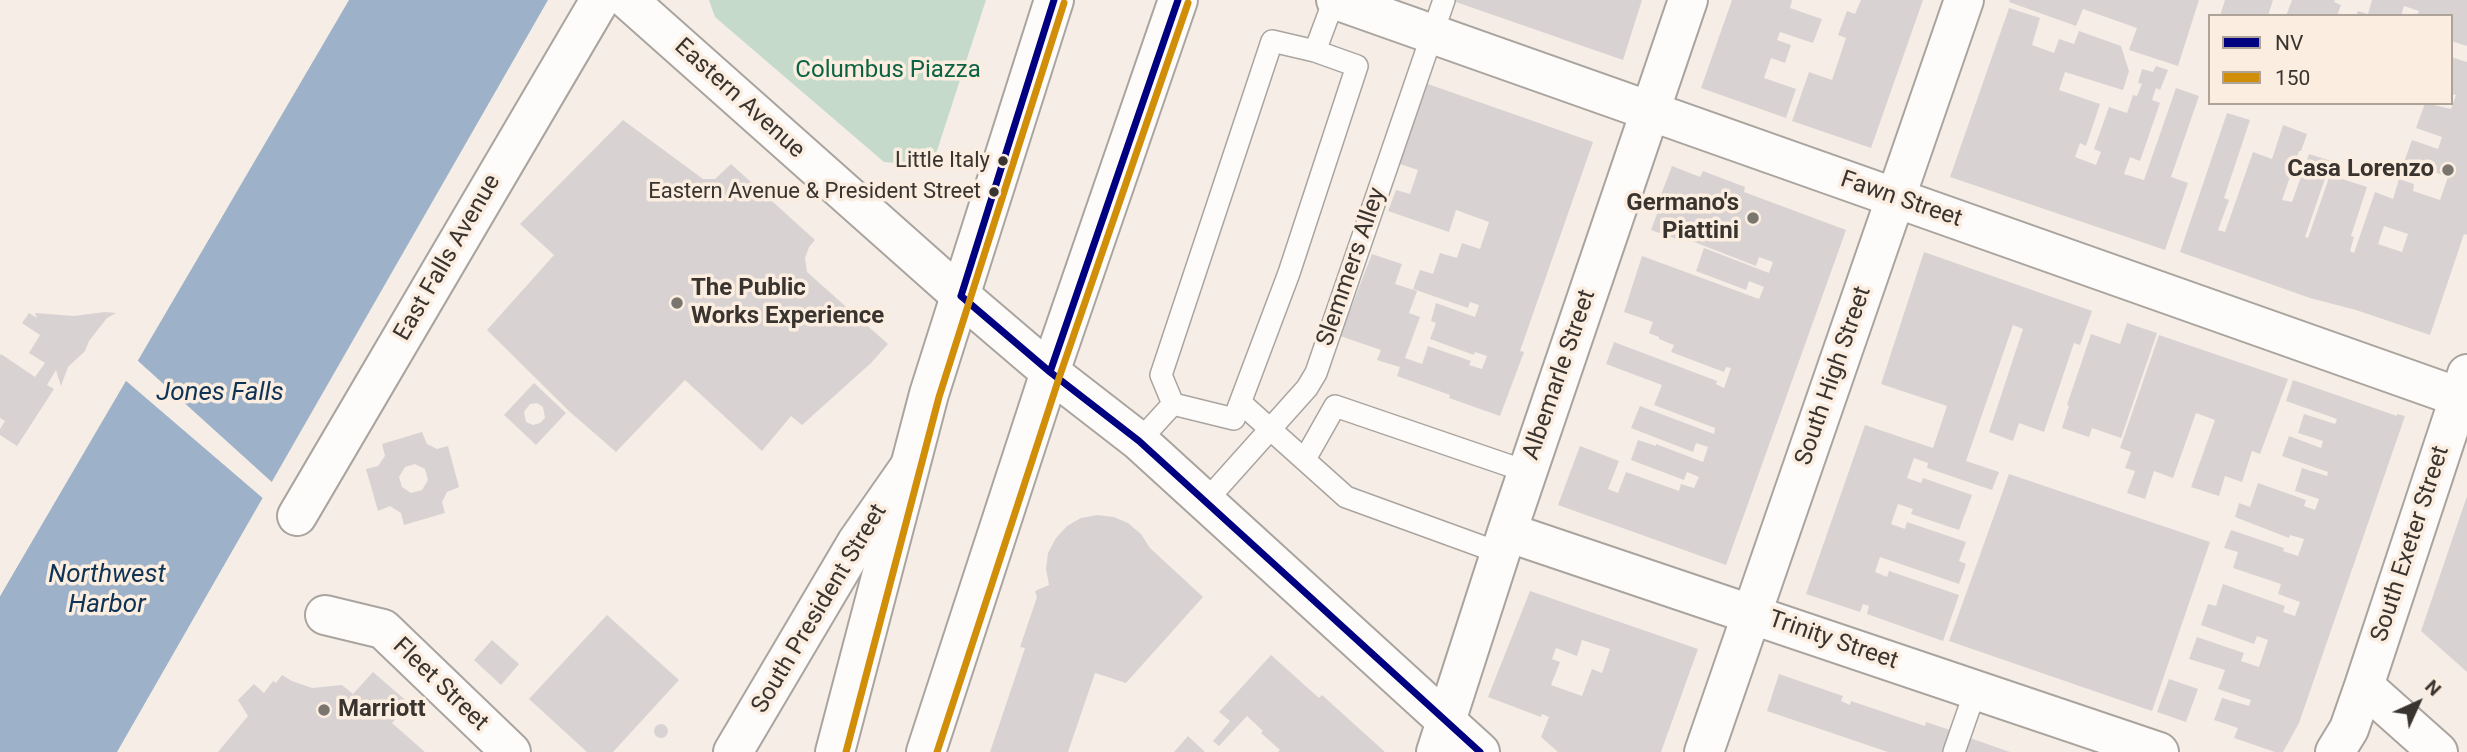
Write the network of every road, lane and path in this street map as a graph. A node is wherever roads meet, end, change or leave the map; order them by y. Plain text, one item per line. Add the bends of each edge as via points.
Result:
1 (600, 0) edge
2 (628, 0) edge
3 (1054, 0) edge
4 (1178, 0) edge
5 (1688, 0) edge
6 (1964, 0) edge
7 (1352, 3) edge
8 (1438, 17) edge
9 (1315, 51) junction
10 (1651, 112) junction
11 (1896, 198) junction
12 (961, 296) junction
13 (1050, 372) junction
14 (2464, 390) edge
15 (1241, 403) junction
16 (1173, 404) junction
17 (1271, 429) junction
18 (1139, 441) junction
19 (1305, 459) junction
20 (909, 467) junction
21 (1528, 472) junction
22 (1205, 502) junction
23 (297, 516) dead end
24 (1504, 542) junction
25 (1752, 614) junction
26 (325, 615) dead end
27 (2364, 687) junction
28 (1976, 689) junction
29 (1441, 736) edge
30 (511, 752) edge
31 (733, 752) edge
32 (835, 752) edge
33 (926, 752) edge
34 (1480, 752) edge
35 (1704, 752) edge
36 (1954, 752) edge
37 (2159, 752) edge
38 (2335, 752) edge
39 (2438, 752) edge

1 - 23 street, East Falls Avenue
2 - 12 street, Eastern Avenue
3 - 12 street, South President Street
4 - 13 street
5 - 10 street, Albemarle Street
6 - 11 street, South High Street
7 - 8 street, Fawn Street
7 - 9 lane
8 - 10 street, Fawn Street
8 - 17 lane, Slemmers Alley via 1316,373
9 - 15 lane via 1357,66
9 - 16 lane via 1272,41 1161,375
10 - 11 street, Fawn Street
10 - 21 street, Albemarle Street
11 - 14 street, Fawn Street
11 - 25 street, South High Street
12 - 13 street, Eastern Avenue
12 - 20 street, South President Street
13 - 18 street, Eastern Avenue
13 - 33 street
14 - 27 street, South Exeter Street
15 - 16 lane via 1234,419
15 - 17 lane
16 - 18 lane
17 - 19 lane
17 - 22 lane, Slemmers Alley
18 - 22 street, Eastern Avenue
19 - 21 lane via 1335,406
19 - 24 lane via 1346,497
20 - 31 street, South President Street via 857,542
20 - 32 street, South President Street
21 - 24 street, Albemarle Street
22 - 29 street, Eastern Avenue
24 - 25 street, Trinity Street
24 - 29 street, Albemarle Street
25 - 28 street, Trinity Street
25 - 35 street, South High Street
26 - 30 street, Fleet Street via 383,629
27 - 38 street, South Exeter Street
27 - 39 street
28 - 36 lane
28 - 37 street, Trinity Street
29 - 34 street, Eastern Avenue

